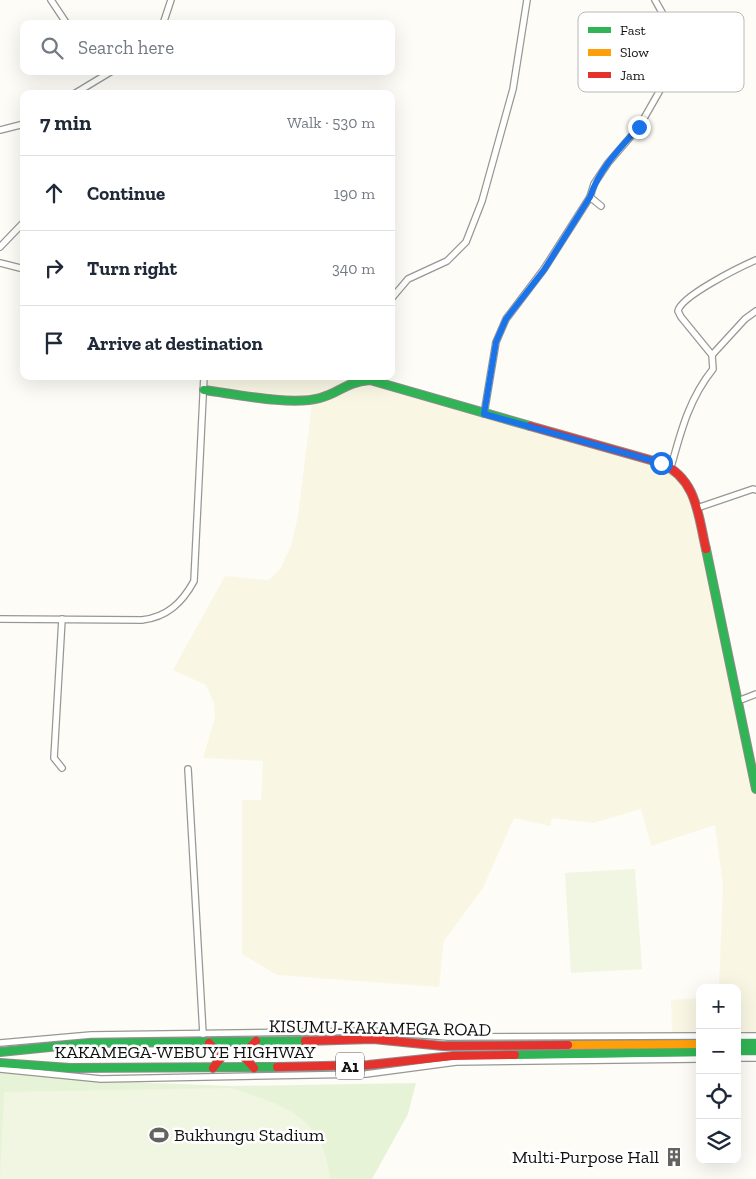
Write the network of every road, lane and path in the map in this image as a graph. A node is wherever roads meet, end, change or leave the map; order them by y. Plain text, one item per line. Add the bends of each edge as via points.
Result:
1 (52, 0) edge
2 (171, 0) edge
3 (528, 0) edge
4 (655, 0) edge
5 (662, 12) edge
6 (64, 20) edge
7 (164, 20) edge
8 (105, 75) edge
9 (81, 90) edge
10 (659, 92) edge
11 (20, 125) edge
12 (0, 130) edge
13 (590, 197) junction
14 (600, 206) dead end
15 (20, 226) edge
16 (0, 247) edge
17 (756, 260) edge
18 (0, 263) edge
19 (20, 268) edge
20 (395, 294) edge
21 (756, 311) edge
22 (712, 355) junction
23 (204, 380) edge
24 (352, 380) edge
25 (370, 380) edge
26 (204, 390) junction
27 (484, 414) junction
28 (671, 467) junction
29 (755, 487) edge
30 (697, 508) junction
31 (0, 619) edge
32 (62, 620) junction
33 (756, 694) edge
34 (738, 701) junction
35 (62, 768) dead end
36 (188, 769) dead end
37 (756, 789) edge
38 (377, 1031) junction
39 (203, 1034) junction
40 (696, 1036) edge
41 (741, 1036) edge
42 (756, 1036) edge
43 (256, 1041) junction
44 (389, 1041) junction
45 (0, 1043) edge
46 (741, 1043) edge
47 (756, 1043) edge
48 (209, 1044) junction
49 (696, 1044) edge
50 (741, 1051) edge
51 (756, 1051) edge
52 (0, 1052) edge
53 (696, 1052) edge
54 (741, 1058) edge
55 (756, 1058) edge
56 (696, 1059) edge
57 (4, 1063) edge
58 (376, 1064) junction
59 (0, 1068) edge
60 (213, 1068) junction
61 (254, 1068) junction
62 (389, 1071) junction

1 - 6 street
2 - 7 street
3 - 20 street via 513,88 482,201 466,242 447,261 408,279
4 - 5 street
8 - 9 street
10 - 13 street via 639,127 594,184
11 - 12 street
13 - 14 street
13 - 27 street via 544,270 506,319 496,342
15 - 16 street
17 - 22 street via 679,307 681,317
18 - 19 street
21 - 22 street
22 - 28 street via 713,369 699,386 688,409
23 - 26 street
24 - 26 main road via 321,398 301,401
25 - 27 main road
26 - 32 street via 194,581 187,594 179,604 156,618
27 - 28 main road
28 - 30 main road via 688,483
29 - 30 street
30 - 34 main road
31 - 32 street
32 - 35 street via 54,758
33 - 34 street
34 - 37 main road
36 - 39 street
38 - 39 street
38 - 40 street via 482,1037
38 - 44 street
39 - 45 street via 91,1035
41 - 42 street
43 - 44 main road, KISUMU-KAKAMEGA ROAD / A1
43 - 48 main road, KISUMU-KAKAMEGA ROAD / A1
43 - 61 main road via 246,1054
44 - 49 main road, KISUMU-KAKAMEGA ROAD / A1 via 443,1046
46 - 47 main road
48 - 52 main road, KISUMU-KAKAMEGA ROAD / A1 via 89,1043
48 - 60 main road via 220,1054
50 - 51 main road
53 - 58 main road, KAKAMEGA-WEBUYE HIGHWAY / A1 via 453,1056
54 - 55 street
56 - 62 street via 456,1062
57 - 59 street
57 - 60 main road, KAKAMEGA-WEBUYE HIGHWAY / A1 via 70,1068
58 - 61 main road, KAKAMEGA-WEBUYE HIGHWAY / A1
58 - 62 street
59 - 62 street via 101,1079
60 - 61 main road, KAKAMEGA-WEBUYE HIGHWAY / A1

